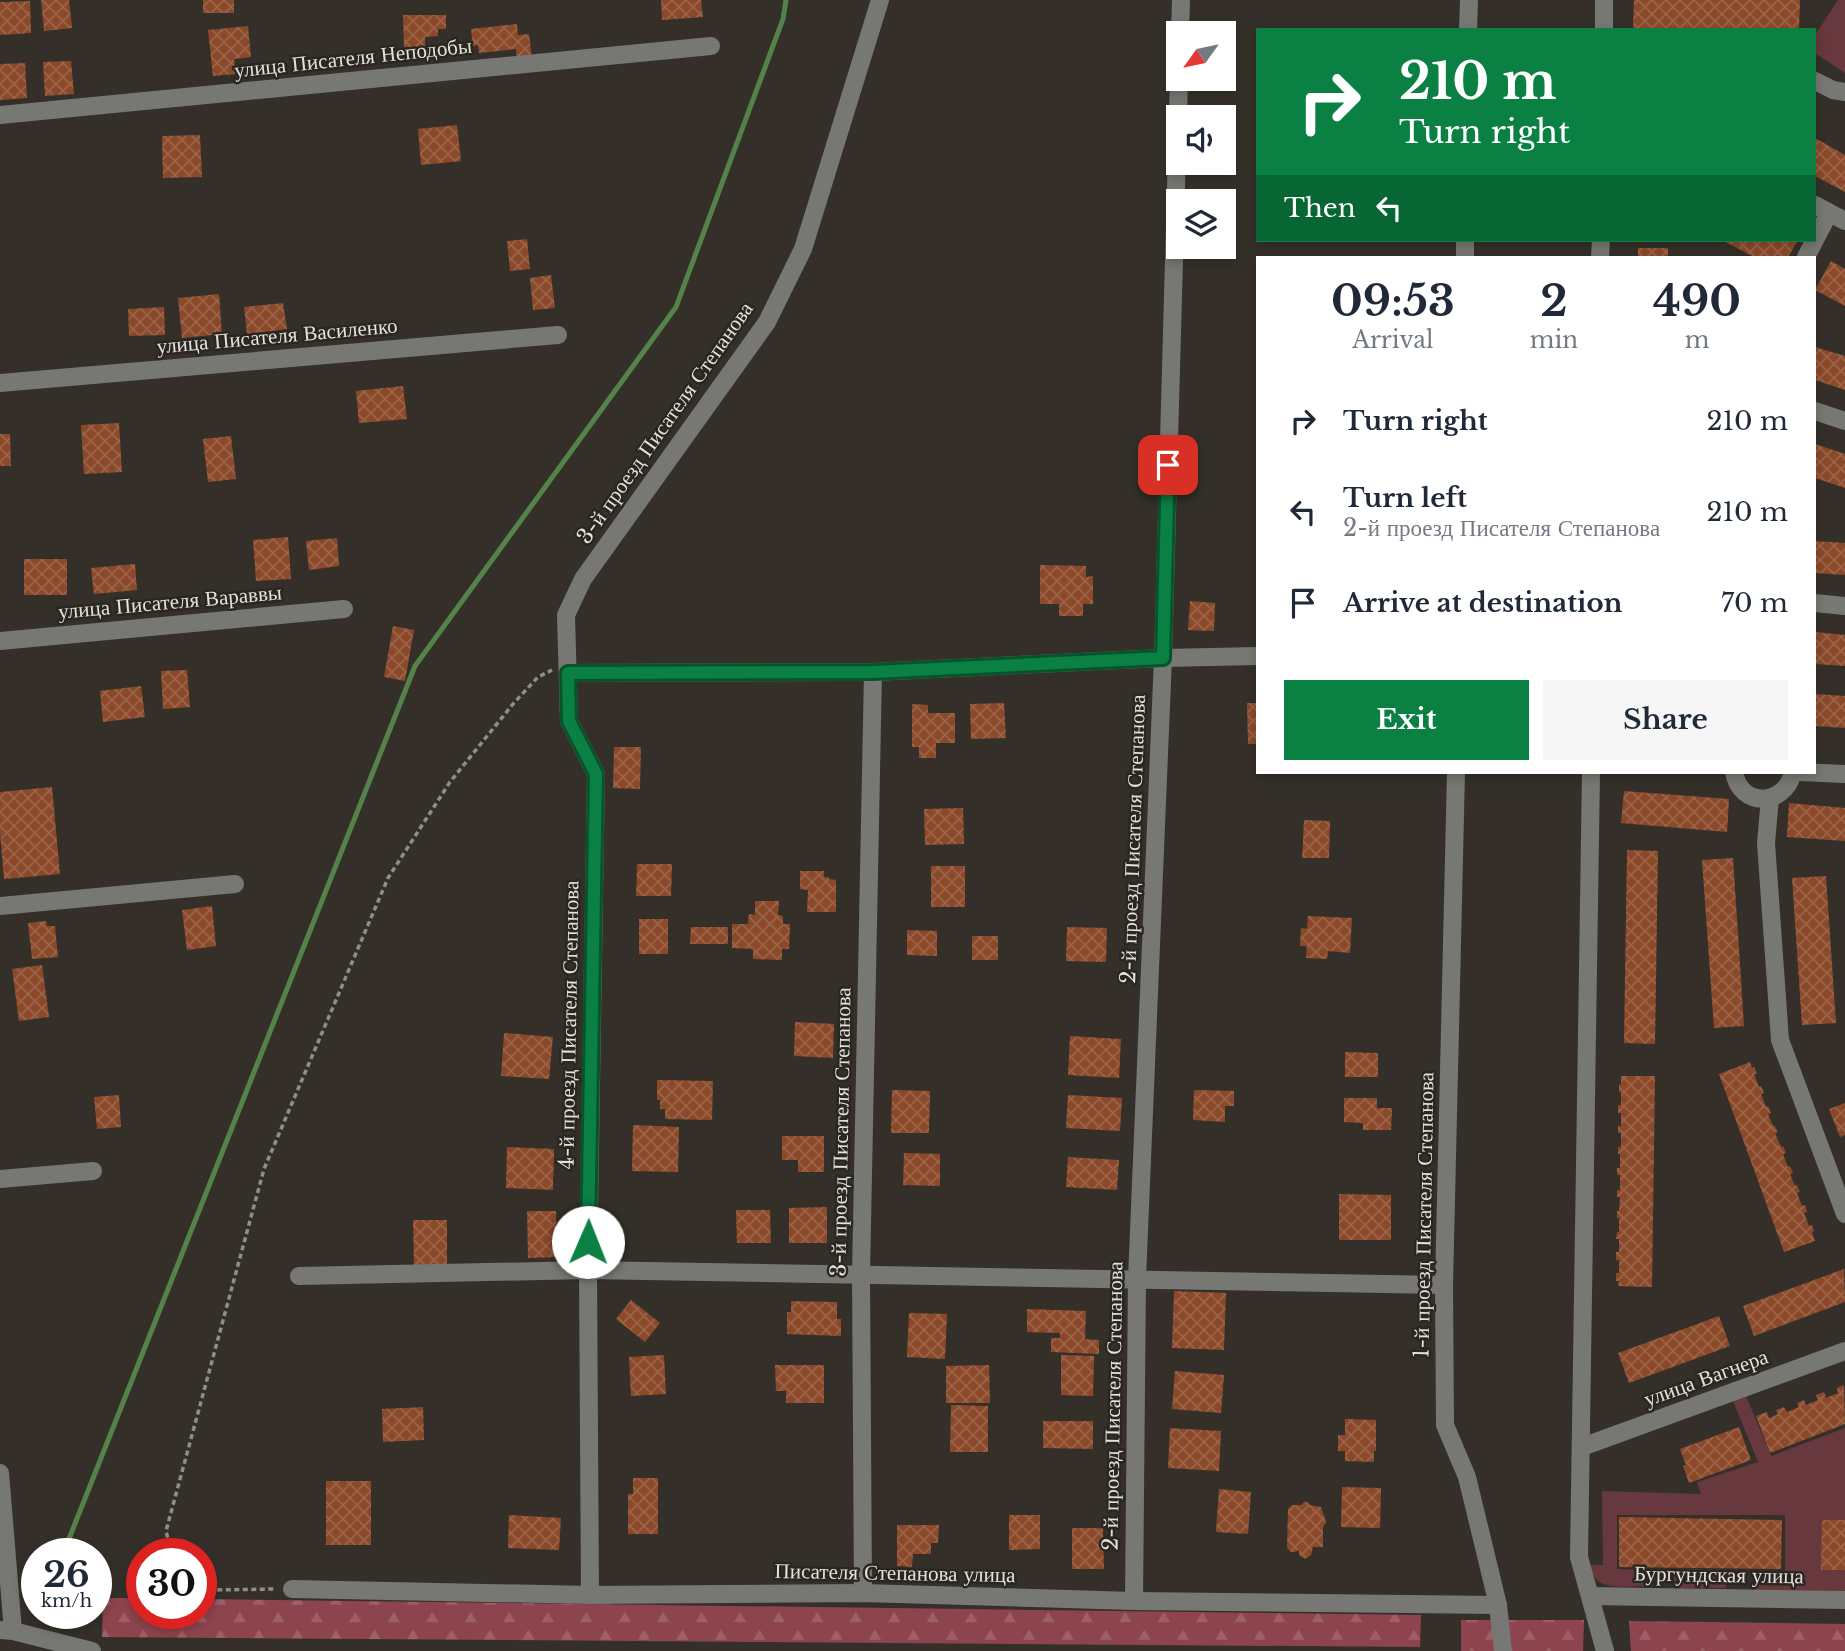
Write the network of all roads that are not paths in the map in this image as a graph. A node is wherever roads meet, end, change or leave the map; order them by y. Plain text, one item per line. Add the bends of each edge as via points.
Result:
1 (880, 0) edge
2 (1181, 0) edge
3 (1469, 0) edge
4 (1604, 0) edge
5 (1180, 21) edge
6 (1468, 28) edge
7 (1604, 28) edge
8 (711, 46) dead end
9 (1816, 82) edge
10 (1179, 91) edge
11 (1845, 92) edge
12 (0, 115) edge
13 (1830, 213) edge
14 (1816, 239) edge
15 (558, 335) dead end
16 (0, 383) edge
17 (1816, 411) edge
18 (1845, 421) edge
19 (1816, 603) edge
20 (1845, 606) edge
21 (344, 609) dead end
22 (0, 641) edge
23 (1256, 656) edge
24 (1163, 658) junction
25 (568, 668) junction
26 (873, 672) junction
27 (1816, 773) edge
28 (1456, 774) edge
29 (1591, 774) edge
30 (1734, 774) edge
31 (1792, 774) edge
32 (1845, 774) edge
33 (1770, 798) junction
34 (235, 884) dead end
35 (0, 906) edge
36 (93, 1171) dead end
37 (1839, 1178) edge
38 (0, 1179) edge
39 (1845, 1214) edge
40 (588, 1270) junction
41 (861, 1274) junction
42 (299, 1276) dead end
43 (1137, 1279) junction
44 (1444, 1285) junction
45 (1845, 1351) edge
46 (1582, 1447) junction
47 (0, 1472) edge
48 (292, 1589) road end
49 (863, 1593) junction
50 (590, 1595) junction
51 (1591, 1596) junction
52 (1845, 1600) edge
53 (1134, 1601) junction
54 (1498, 1605) junction
55 (7, 1631) edge
56 (92, 1651) edge
57 (1503, 1651) edge
58 (1605, 1651) edge

1 - 25 street, 3-й проезд Писателя Степанова via 803,249 767,322 583,579 566,615
2 - 5 street
3 - 6 street
4 - 7 street
8 - 12 street, улица Писателя Неподобы
9 - 11 street
10 - 24 street, 2-й проезд Писателя Степанова
13 - 14 street
15 - 16 street, улица Писателя Василенко
17 - 18 street
19 - 20 street
21 - 22 street, улица Писателя Вараввы
23 - 24 street
24 - 26 street
24 - 43 street, 2-й проезд Писателя Степанова
25 - 26 street
25 - 40 street, 4-й проезд Писателя Степанова via 569,721 596,774
26 - 41 street, 3-й проезд Писателя Степанова
27 - 32 street
28 - 44 street, 1-й проезд Писателя Степанова
29 - 46 street
30 - 33 street via 1744,792
31 - 33 street via 1786,789
33 - 37 street via 1766,843 1780,1040
34 - 35 street
36 - 38 street
37 - 39 street
40 - 41 street
40 - 42 street
40 - 50 street, 4-й проезд Писателя Степанова
41 - 43 street
41 - 49 street, 3-й проезд Писателя Степанова
43 - 44 street
43 - 53 street, 2-й проезд Писателя Степанова
44 - 54 street, 1-й проезд Писателя Степанова via 1445,1425 1467,1477
45 - 46 street, улица Вагнера
46 - 51 street via 1579,1557
47 - 55 street
48 - 50 street, Писателя Степанова улица
49 - 50 street, Писателя Степанова улица
49 - 53 street, Писателя Степанова улица
51 - 52 street, Бургундская улица
51 - 58 street
53 - 54 street, Писателя Степанова улица
54 - 57 street, 1-й проезд Писателя Степанова
55 - 56 street

